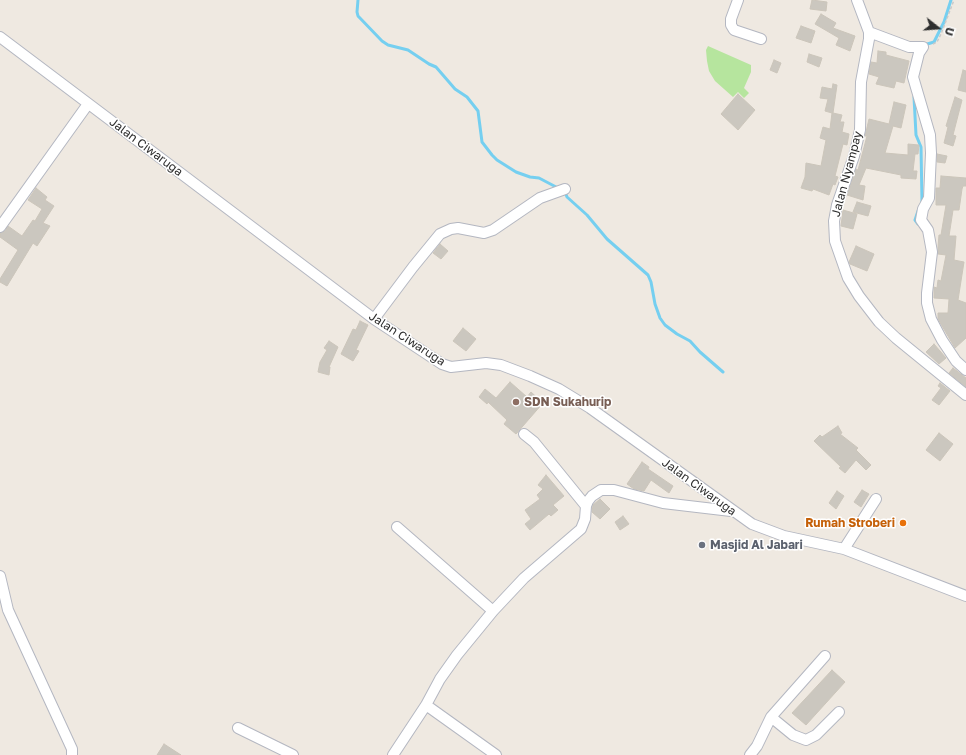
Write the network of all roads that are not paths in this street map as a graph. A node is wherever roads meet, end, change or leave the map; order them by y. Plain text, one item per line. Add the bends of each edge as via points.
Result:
1 (738, 0) edge
2 (857, 0) edge
3 (869, 32) junction
4 (0, 37) edge
5 (760, 39) dead end
6 (88, 104) junction
7 (565, 189) dead end
8 (0, 227) edge
9 (374, 319) junction
10 (966, 370) edge
11 (966, 395) edge
12 (524, 434) dead end
13 (876, 499) dead end
14 (586, 506) junction
15 (733, 512) junction
16 (397, 527) dead end
17 (844, 549) junction
18 (0, 576) edge
19 (966, 596) edge
20 (493, 611) junction
21 (825, 656) dead end
22 (426, 706) junction
23 (839, 712) dead end
24 (771, 717) junction
25 (238, 728) dead end
26 (72, 755) edge
27 (293, 755) edge
28 (393, 755) edge
29 (496, 755) edge
30 (750, 755) edge

1 - 5 street via 731,25 734,30
2 - 3 street, Jalan Nyampay
3 - 10 street via 909,47 923,47 917,58 913,77 930,135 929,198 921,220 928,230 932,252 927,302 942,340 956,361
3 - 11 street, Jalan Nyampay via 861,82 860,130 837,205 834,221 835,241 848,278 879,322
4 - 6 street, Jalan Ciwaruga
6 - 8 street
6 - 9 street, Jalan Ciwaruga
7 - 9 street via 540,198 493,230 484,232 458,228 440,234
9 - 15 street, Jalan Ciwaruga via 442,364 451,367 486,363 500,365 558,389 590,408
12 - 14 street via 534,442
13 - 17 street
14 - 15 street via 592,496 601,490 614,490 663,503
14 - 20 street via 584,524 578,533 524,578
15 - 17 street, Jalan Ciwaruga via 752,524 784,536
16 - 20 street
17 - 19 street, Jalan Ciwaruga
18 - 26 street via 8,610 72,749
20 - 22 street via 440,679
21 - 24 street
22 - 28 street
22 - 29 street
23 - 24 street via 816,735 806,740 793,735
24 - 30 street
25 - 27 street

